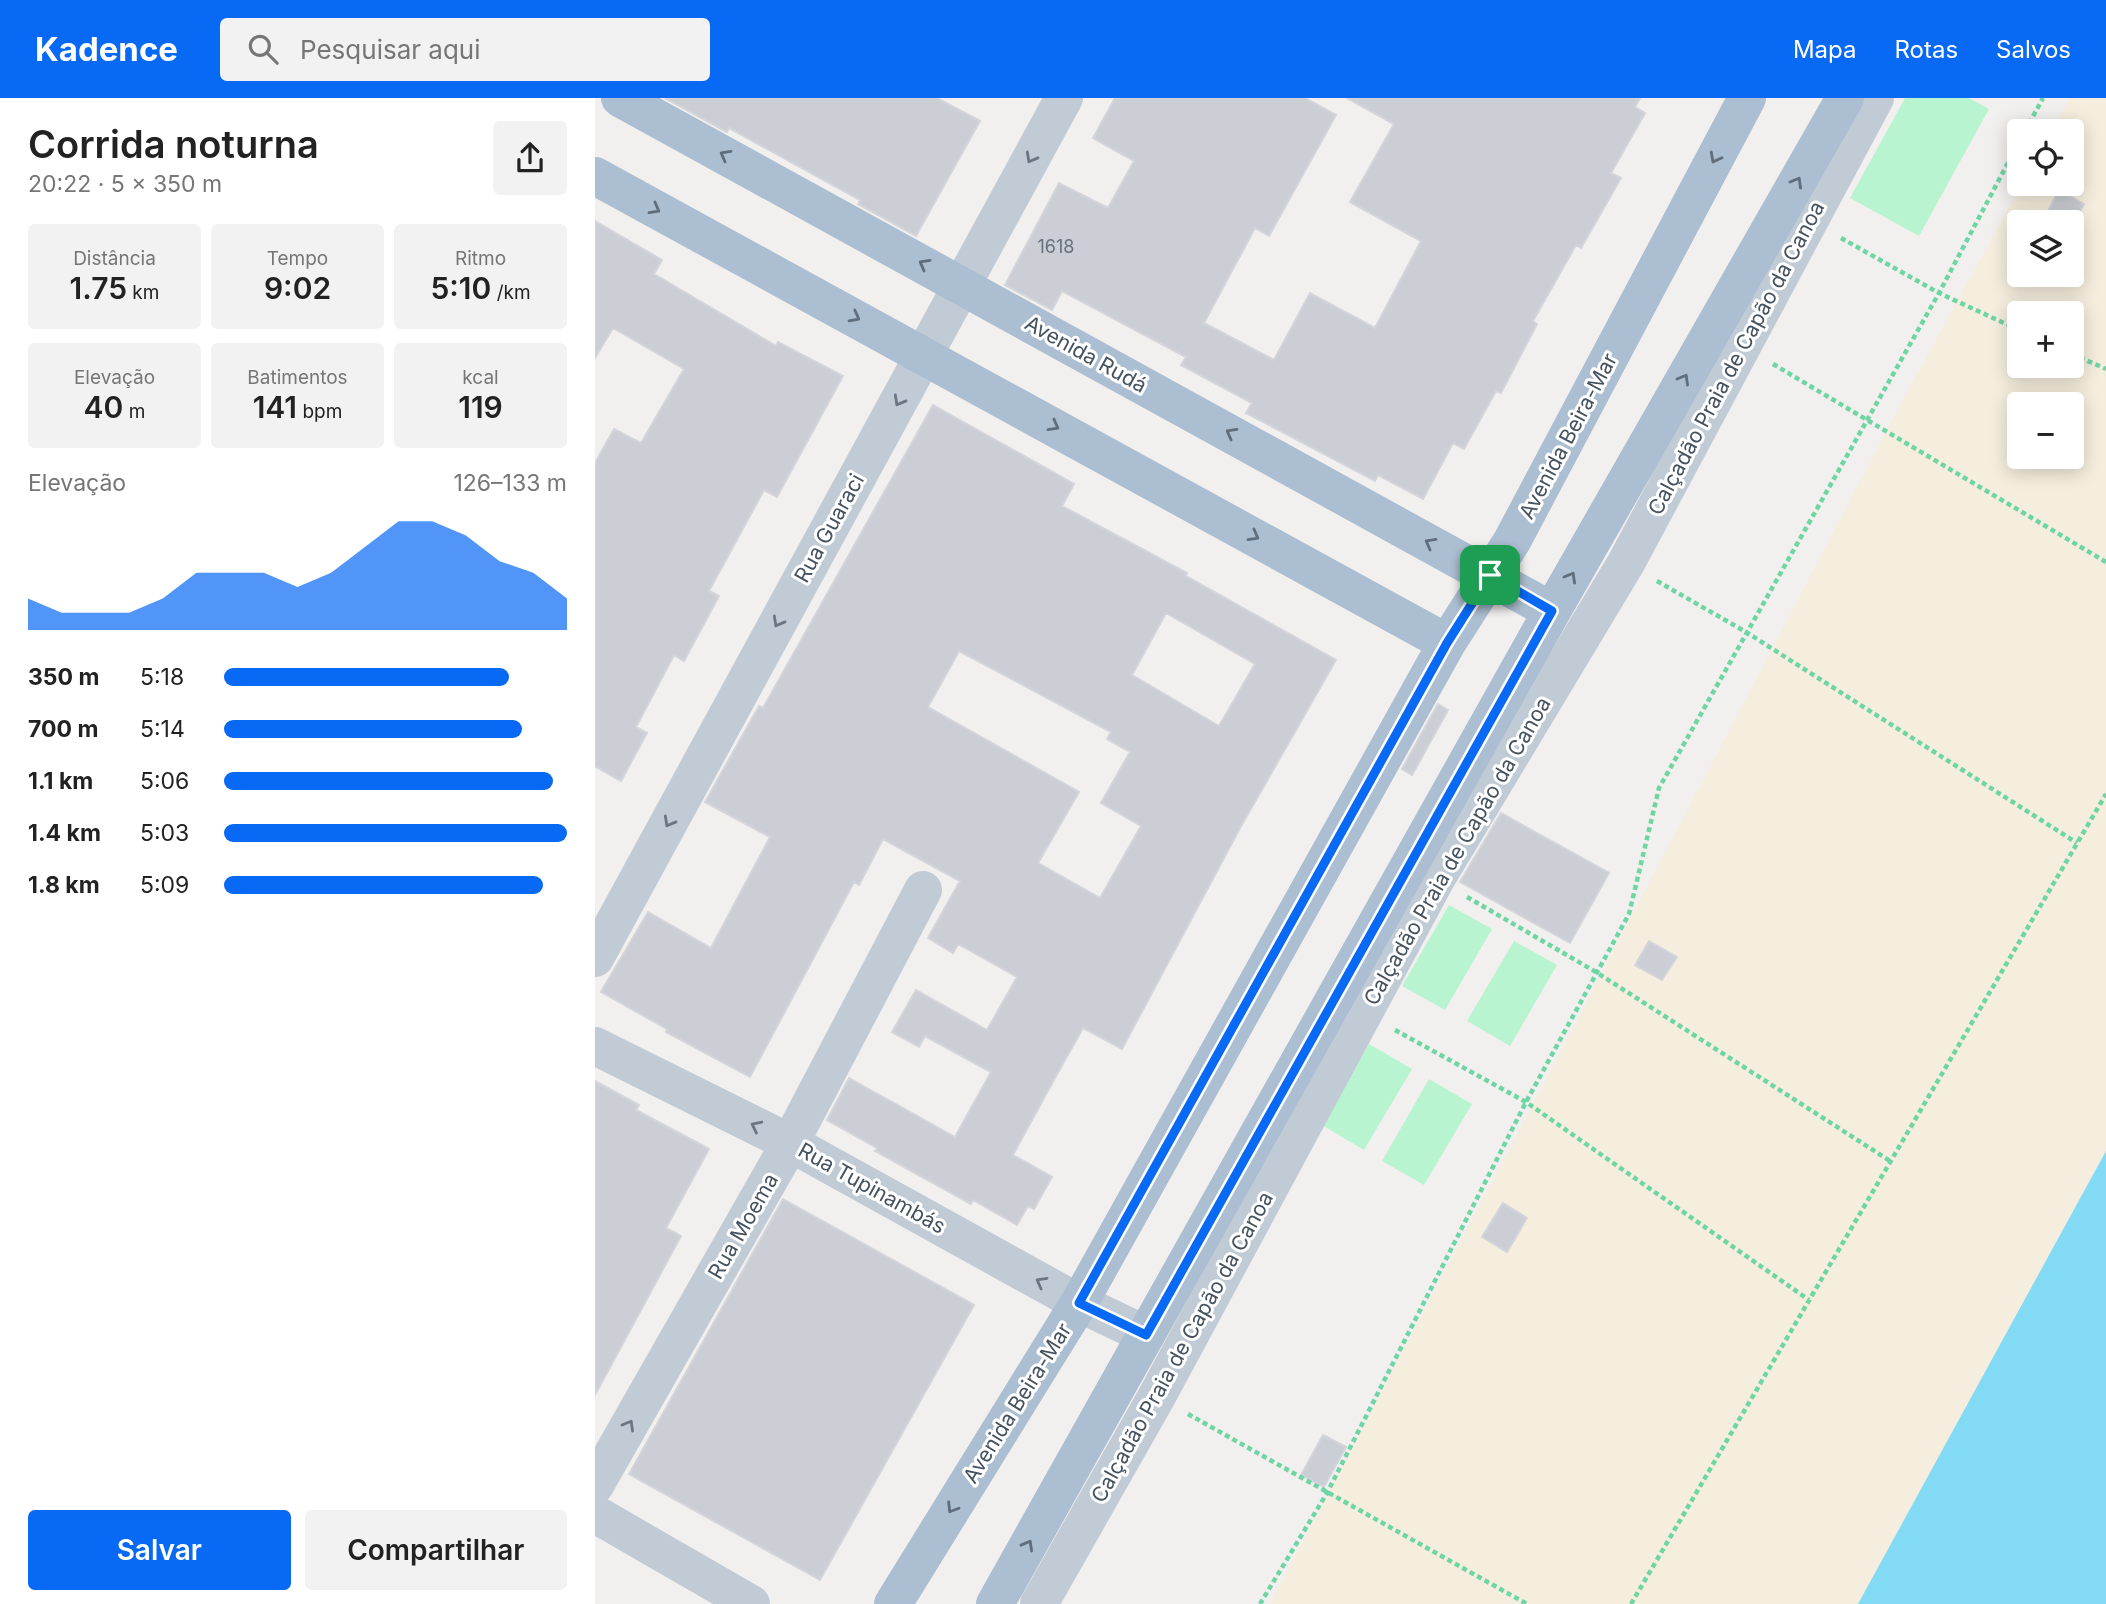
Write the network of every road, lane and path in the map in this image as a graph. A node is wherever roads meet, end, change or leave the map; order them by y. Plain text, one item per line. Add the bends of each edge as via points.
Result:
1 (620, 98) edge
2 (1064, 98) edge
3 (1747, 98) edge
4 (1845, 98) edge
5 (1874, 98) edge
6 (2043, 98) edge
7 (2032, 119) edge
8 (2007, 165) edge
9 (595, 176) edge
10 (1809, 220) junction
11 (962, 285) junction
12 (1939, 293) junction
13 (2007, 324) edge
14 (1742, 345) junction
15 (924, 355) junction
16 (2084, 359) edge
17 (2106, 369) edge
18 (1868, 420) junction
19 (2106, 562) edge
20 (1626, 563) junction
21 (1490, 575) junction
22 (1552, 611) junction
23 (1746, 632) junction
24 (1447, 643) junction
25 (2106, 794) edge
26 (2077, 843) junction
27 (1436, 879) junction
28 (923, 890) dead end
29 (595, 958) edge
30 (1596, 972) junction
31 (1364, 1013) junction
32 (595, 1046) edge
33 (1526, 1102) junction
34 (790, 1143) junction
35 (1891, 1161) junction
36 (1809, 1300) junction
37 (1079, 1303) junction
38 (1146, 1335) junction
39 (1157, 1396) junction
40 (595, 1485) edge
41 (1327, 1493) junction
42 (595, 1514) edge
43 (751, 1604) edge
44 (893, 1604) edge
45 (995, 1604) edge
46 (1039, 1604) edge
47 (1260, 1604) edge
48 (1527, 1604) edge
49 (1631, 1604) edge

11 -> 1 main road, Avenida Rudá
2 -> 11 street, Rua Guaraci
3 -> 21 main road, Avenida Beira-Mar
22 -> 4 main road
5 - 10 street, Calçadão Praia de Capão da Canoa
6 - 7 path
8 - 12 path
9 -> 15 main road
10 - 12 path
10 - 14 street, Calçadão Praia de Capão da Canoa
11 - 15 street, Rua Guaraci
21 -> 11 main road, Avenida Rudá
12 - 13 path
12 - 18 path
14 - 18 path
14 - 20 street, Calçadão Praia de Capão da Canoa
15 -> 24 main road
15 -> 29 street, Rua Guaraci
16 - 17 path
18 - 19 path
18 - 23 path
20 - 23 path
20 - 27 street, Calçadão Praia de Capão da Canoa
21 - 22 main road, Avenida Rudá
21 - 24 main road, Avenida Beira-Mar
22 - 38 main road
23 - 26 path
23 - 30 path via 1659,788 1629,914
24 - 37 main road, Avenida Beira-Mar
25 - 26 path
26 - 35 path
27 - 30 path
27 - 31 street, Calçadão Praia de Capão da Canoa
28 - 34 street, Rua Moema
30 - 33 path
30 - 35 path
31 - 33 path
31 - 39 street, Calçadão Praia de Capão da Canoa
34 -> 32 street, Rua Tupinambás
33 - 36 path
33 - 41 path
37 -> 34 street, Rua Tupinambás
40 -> 34 street, Rua Moema
35 - 36 path
36 - 49 path
37 - 38 street, Rua Tupinambás
37 -> 44 main road, Avenida Beira-Mar
45 -> 38 main road
39 - 41 path
39 - 46 street, Calçadão Praia de Capão da Canoa
41 - 47 path
41 - 48 path
42 - 43 street

